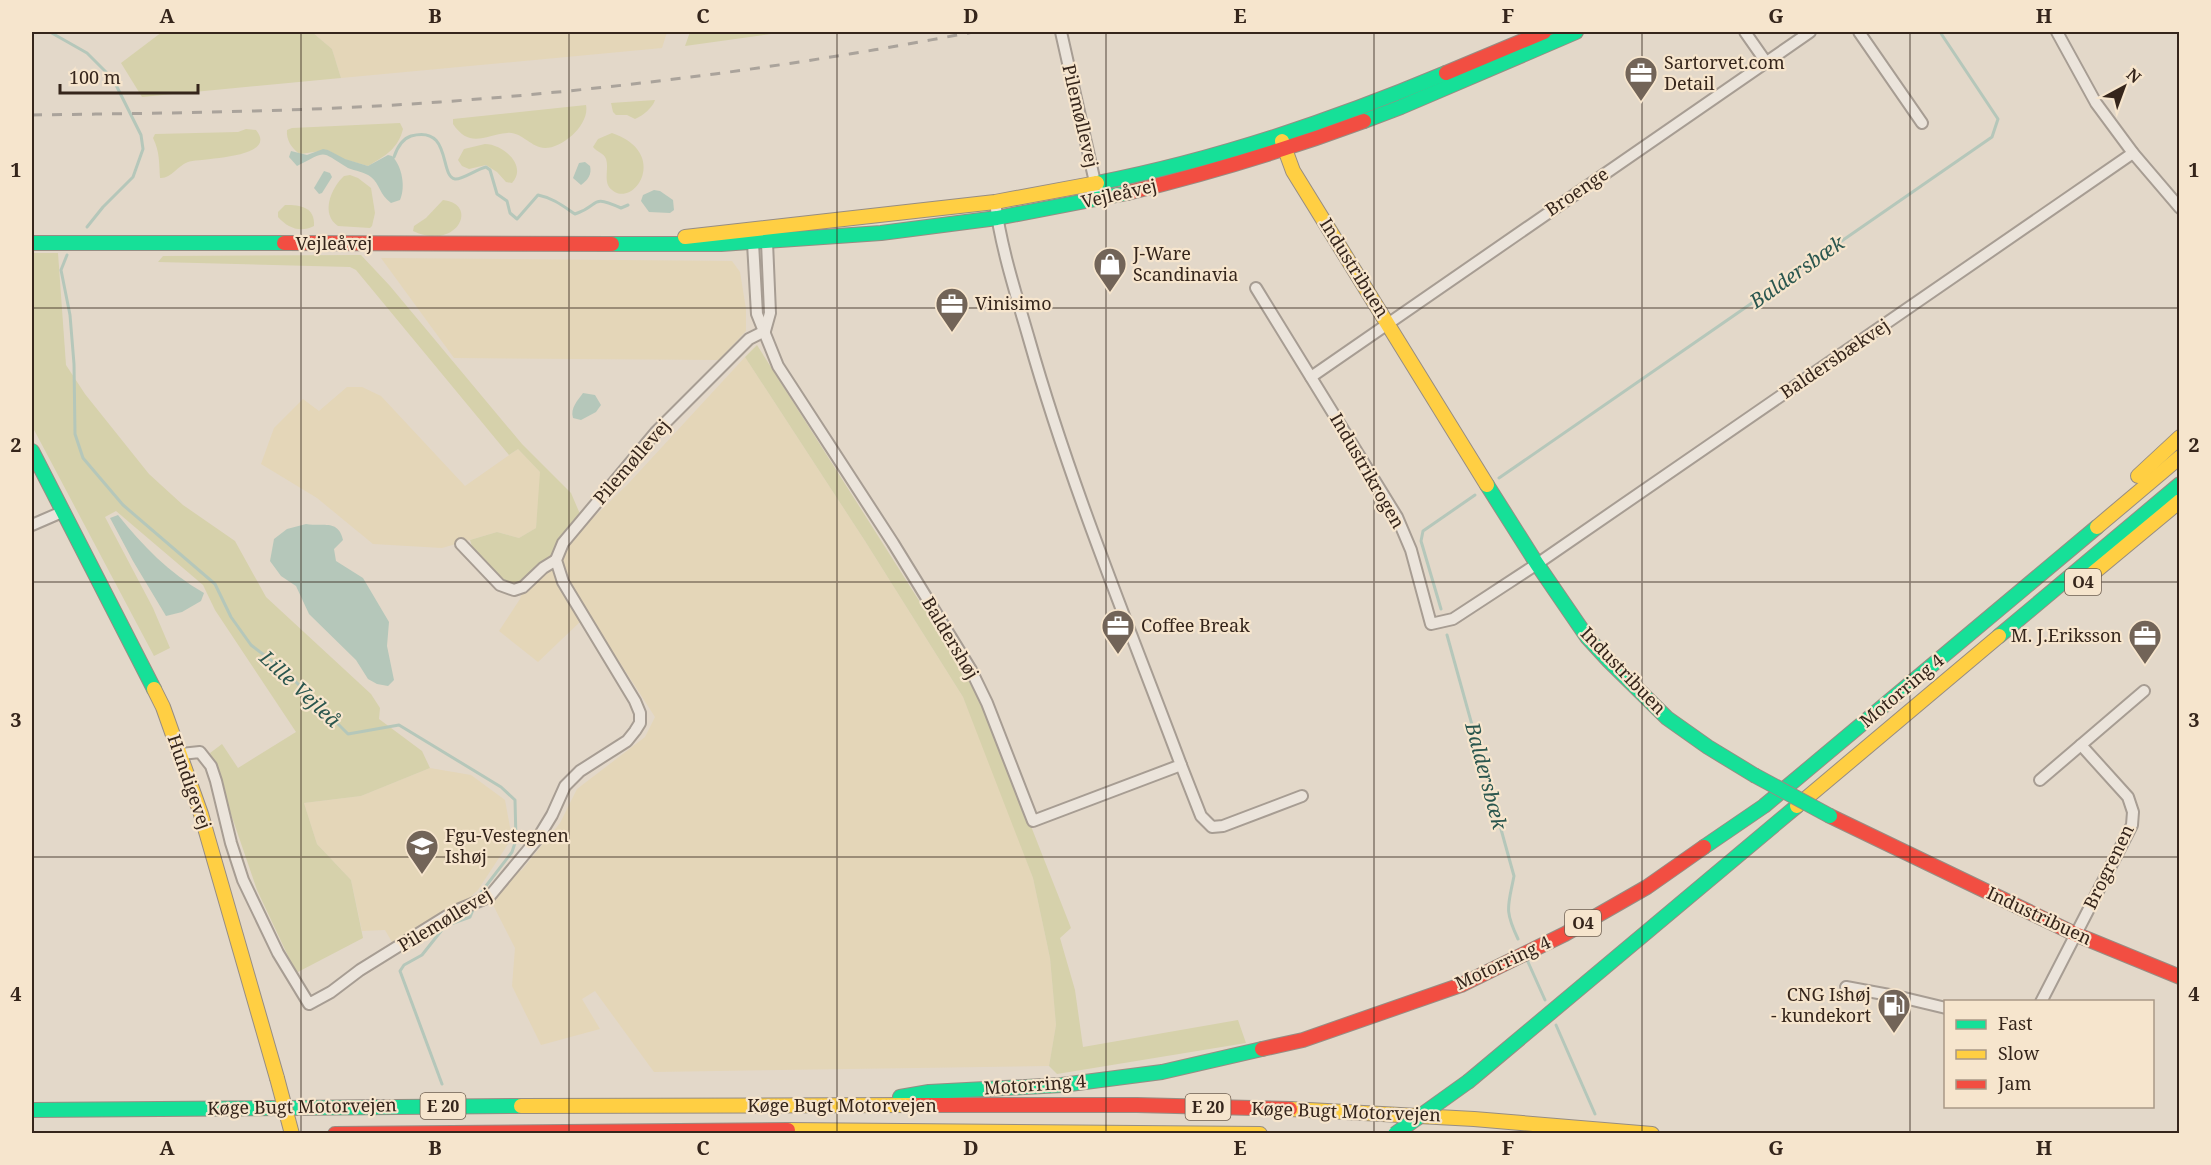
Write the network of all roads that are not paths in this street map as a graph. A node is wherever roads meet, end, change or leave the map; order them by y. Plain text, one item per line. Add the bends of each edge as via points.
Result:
1 (1061, 32) edge
2 (1544, 32) edge
3 (1576, 32) edge
4 (1745, 32) edge
5 (1810, 32) edge
6 (1859, 32) edge
7 (2056, 32) edge
8 (1766, 62) junction
9 (1922, 123) dead end
10 (1280, 135) junction
11 (1285, 150) junction
12 (2133, 153) junction
13 (1293, 171) junction
14 (1194, 177) junction
15 (1095, 183) junction
16 (1100, 200) junction
17 (995, 202) junction
18 (2180, 208) edge
19 (997, 219) junction
20 (761, 228) junction
21 (767, 242) junction
22 (32, 243) edge
23 (753, 243) junction
24 (638, 245) junction
25 (1256, 288) dead end
26 (1388, 322) junction
27 (765, 331) junction
28 (1311, 377) junction
29 (2180, 437) edge
30 (32, 451) edge
31 (2180, 457) edge
32 (2180, 484) edge
33 (2180, 501) edge
34 (62, 512) junction
35 (32, 525) edge
36 (461, 544) dead end
37 (2071, 550) junction
38 (556, 560) junction
39 (1537, 564) junction
40 (1979, 651) junction
41 (2144, 691) dead end
42 (2081, 745) junction
43 (181, 754) junction
44 (1181, 765) junction
45 (2040, 780) dead end
46 (1302, 796) dead end
47 (2075, 934) junction
48 (2180, 977) edge
49 (1846, 987) dead end
50 (2042, 1000) edge
51 (1944, 1008) edge
52 (854, 1104) junction
53 (32, 1110) edge
54 (292, 1134) edge
55 (335, 1134) edge
56 (1260, 1134) edge
57 (1395, 1134) edge
58 (1652, 1134) edge

1 - 15 street, Pilemøllevej
2 - 10 main road, Vejleåvej via 1394,96
3 - 11 main road, Vejleåvej via 1401,107
4 - 8 street
5 - 8 street, Broenge
6 - 9 street
7 - 12 street via 2096,103
8 - 26 street, Broenge
10 - 11 main road, Industribuen
10 - 15 main road, Vejleåvej
11 - 13 main road, Industribuen
11 - 14 main road, Vejleåvej
12 - 18 street
12 - 39 street, Baldersbækvej
13 - 14 main road via 1274,161 1216,177
13 - 26 main road, Industribuen
14 - 16 main road, Vejleåvej
15 - 16 street, Pilemøllevej
15 - 17 main road, Vejleåvej
16 - 19 main road, Vejleåvej
17 - 19 street
17 - 20 main road, Vejleåvej
19 - 21 main road, Vejleåvej
19 - 44 street via 1043,387 1083,507
20 - 21 street, Baldershøj
20 - 23 street
20 - 24 main road, Vejleåvej
21 - 23 main road, Vejleåvej
21 - 27 street, Baldershøj via 770,313
22 - 24 main road, Vejleåvej
23 - 24 main road, Vejleåvej
23 - 27 street, Baldershøj via 757,314
25 - 28 street, Industrikrogen
26 - 28 street
26 - 39 main road, Industribuen
27 - 38 street, Pilemøllevej via 749,339 656,432 563,543
27 - 44 street, Baldershøj via 778,366 971,670 1033,821
28 - 39 street, Industrikrogen via 1397,517 1411,550 1431,624 1453,619
29 - 37 main road, O4 via 2077,534
30 - 34 main road, Hundigevej
31 - 37 main road, Motorring 4 / O4
32 - 40 main road, Motorring 4 / O4
33 - 40 main road, O4 via 2022,632
34 - 35 street
34 - 43 main road, Hundigevej via 163,707
36 - 38 street via 500,585 514,590 523,588
37 - 52 main road, Motorring 4 / O4 via 1736,826 1647,887 1565,934 1461,985 1303,1040 1162,1072 1062,1085 929,1092
38 - 43 street, Pilemøllevej via 563,582 636,701 640,723 627,741 580,771 565,786 538,838 489,897 467,905 309,1004 278,953 243,880 211,766 200,752
39 - 47 main road, Industribuen, bridge via 1587,637 1667,718 1707,747 1830,816
40 - 57 main road, Motorring 4 / O4, bridge via 1469,1081
41 - 42 street
42 - 45 street
42 - 47 street, Brogrenen via 2128,797 2133,812 2132,825
43 - 54 main road, Hundigevej, bridge
44 - 46 street via 1201,816 1212,827
47 - 48 main road, Industribuen
47 - 50 street, Brogrenen
49 - 51 street
52 - 53 main road, Køge Bugt Motorvejen / E 20
52 - 58 main road, Køge Bugt Motorvejen / E 20 via 1212,1107 1490,1119
55 - 56 main road, Køge Bugt Motorvejen / E 20 via 801,1130

